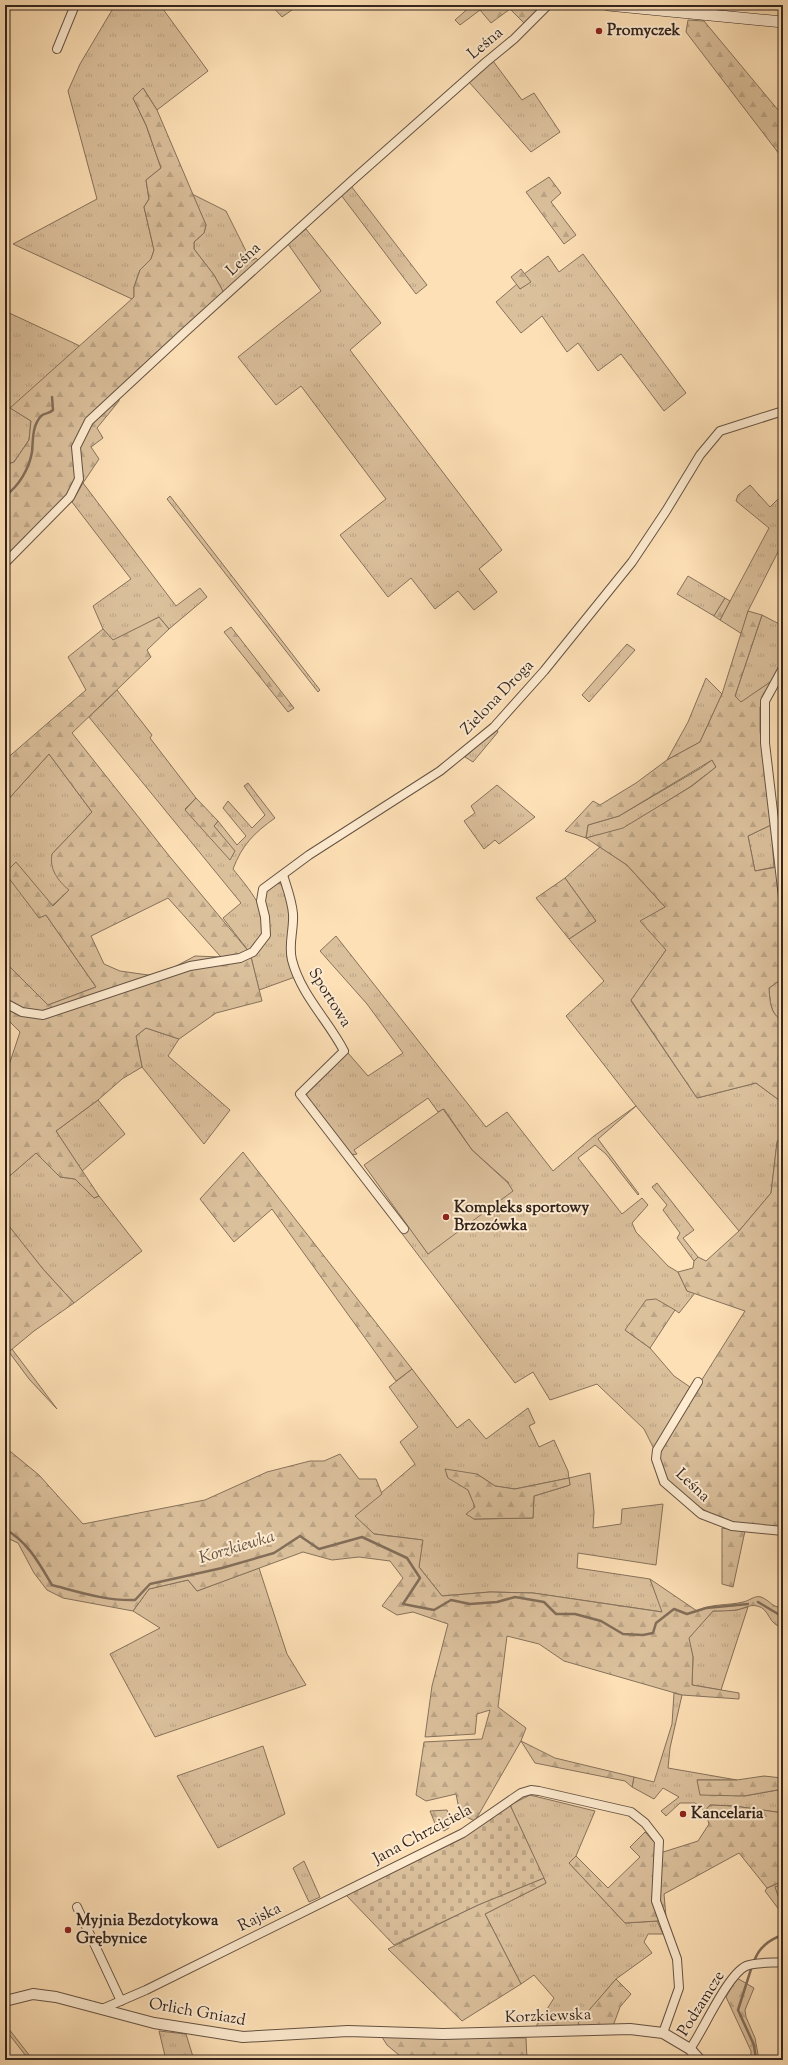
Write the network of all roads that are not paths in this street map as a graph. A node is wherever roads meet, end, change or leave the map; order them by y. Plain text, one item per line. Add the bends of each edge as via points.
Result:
1 (75, 5) edge
2 (548, 5) edge
3 (608, 5) edge
4 (783, 22) edge
5 (57, 49) dead end
6 (783, 411) edge
7 (5, 562) edge
8 (783, 668) edge
9 (283, 875) junction
10 (783, 897) edge
11 (5, 1003) edge
12 (404, 1228) dead end
13 (698, 1382) dead end
14 (783, 1531) edge
15 (342, 1893) joint
16 (77, 1907) dead end
17 (783, 1962) edge
18 (5, 2001) edge
19 (120, 2001) junction
20 (102, 2009) junction
21 (388, 2032) joint
22 (663, 2033) junction
23 (690, 2049) junction
24 (700, 2060) edge

1 - 5 street
2 - 7 street, Leśna via 514,39 355,178 89,421 76,447 79,479 70,497
3 - 4 main road
6 - 9 street, Zielona Droga via 720,431 700,455 632,562 544,671 494,727 440,771 309,854
8 - 10 street via 765,701 765,743
9 - 11 street, Zielona Droga via 263,889 261,901 266,935 253,952 240,958 190,966 43,1015 22,1012
9 - 12 street, Sportowa via 291,898 293,914 290,946 296,973 303,989 334,1032 344,1051 300,1094
13 - 14 street, Leśna via 657,1450 656,1460 664,1482 701,1514 715,1520 732,1526
15 - 19 street, Rajska
15 - 22 street, Jana Chrzciciela via 463,1833 514,1796 531,1790 631,1812 645,1823 659,1841 656,1901 677,1960 679,1988
16 - 19 street
17 - 23 street, Podzamcze via 745,1967 735,1976
18 - 20 street, Orlich Gniazd via 33,1994
19 - 20 street, Rajska
20 - 21 street, Orlich Gniazd via 154,2023 243,2037 290,2036 313,2032
21 - 22 street, Korzkiewska via 443,2034 630,2029
22 - 23 street, Korzkiewska
23 - 24 street, Korzkiewska

